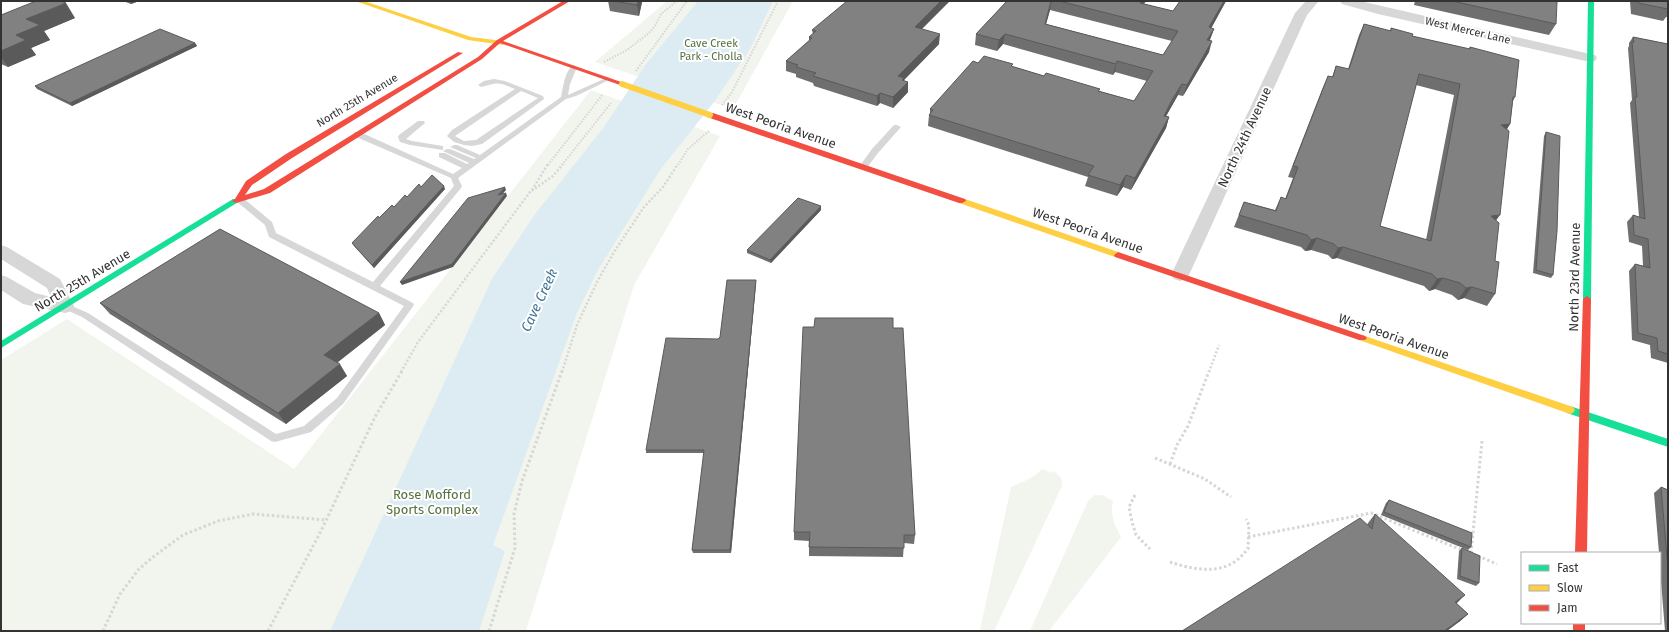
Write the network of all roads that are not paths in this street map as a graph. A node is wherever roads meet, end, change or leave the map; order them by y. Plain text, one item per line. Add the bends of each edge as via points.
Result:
1 (358, 1) edge
2 (567, 1) edge
3 (1313, 1) edge
4 (1346, 1) edge
5 (1591, 1) edge
6 (489, 32) dead end
7 (499, 41) junction
8 (1590, 58) junction
9 (574, 67) junction
10 (610, 80) junction
11 (481, 85) dead end
12 (520, 88) junction
13 (564, 98) junction
14 (516, 117) junction
15 (420, 123) dead end
16 (530, 123) junction
17 (898, 127) dead end
18 (358, 134) junction
19 (419, 144) junction
20 (444, 150) junction
21 (474, 162) junction
22 (863, 167) junction
23 (454, 177) junction
24 (239, 199) junction
25 (1, 251) edge
26 (1180, 275) junction
27 (1, 281) edge
28 (374, 287) junction
29 (65, 306) junction
30 (1, 345) edge
31 (1584, 415) junction
32 (1668, 443) edge
33 (1581, 552) edge

1 - 7 street, West Peoria Avenue via 470,39
2 - 7 street, North 25th Avenue
3 - 26 street, North 24th Avenue via 1301,13
4 - 8 street, West Mercer Lane
5 - 8 street, North 23rd Avenue
6 - 7 street, West Peoria Avenue
7 - 9 street, West Peoria Avenue
7 - 18 street, North 25th Avenue via 480,58
7 - 24 street, North 25th Avenue via 459,53 310,142 249,183
8 - 31 street, North 23rd Avenue
9 - 10 street, West Peoria Avenue
9 - 13 lane
10 - 13 lane
10 - 22 street, West Peoria Avenue, bridge
11 - 12 lane via 497,80
12 - 14 lane via 541,99
12 - 14 lane via 451,136 453,139 474,144
13 - 16 lane
14 - 16 lane
15 - 19 lane via 402,137 406,142
16 - 21 lane
17 - 22 lane
18 - 23 lane
18 - 24 street, North 25th Avenue via 267,191
19 - 20 lane
19 - 20 lane via 430,142
20 - 21 lane
20 - 21 lane
21 - 23 lane
22 - 26 street, West Peoria Avenue
23 - 28 lane via 458,186
24 - 28 lane via 269,224 272,235
24 - 29 street, North 25th Avenue
25 - 29 street via 54,284
26 - 31 street, West Peoria Avenue
27 - 29 street via 30,299
28 - 29 lane via 410,306 340,401 307,429 275,438 86,315
29 - 30 street, North 25th Avenue
31 - 32 street, West Peoria Avenue
31 - 33 street, North 23rd Avenue

